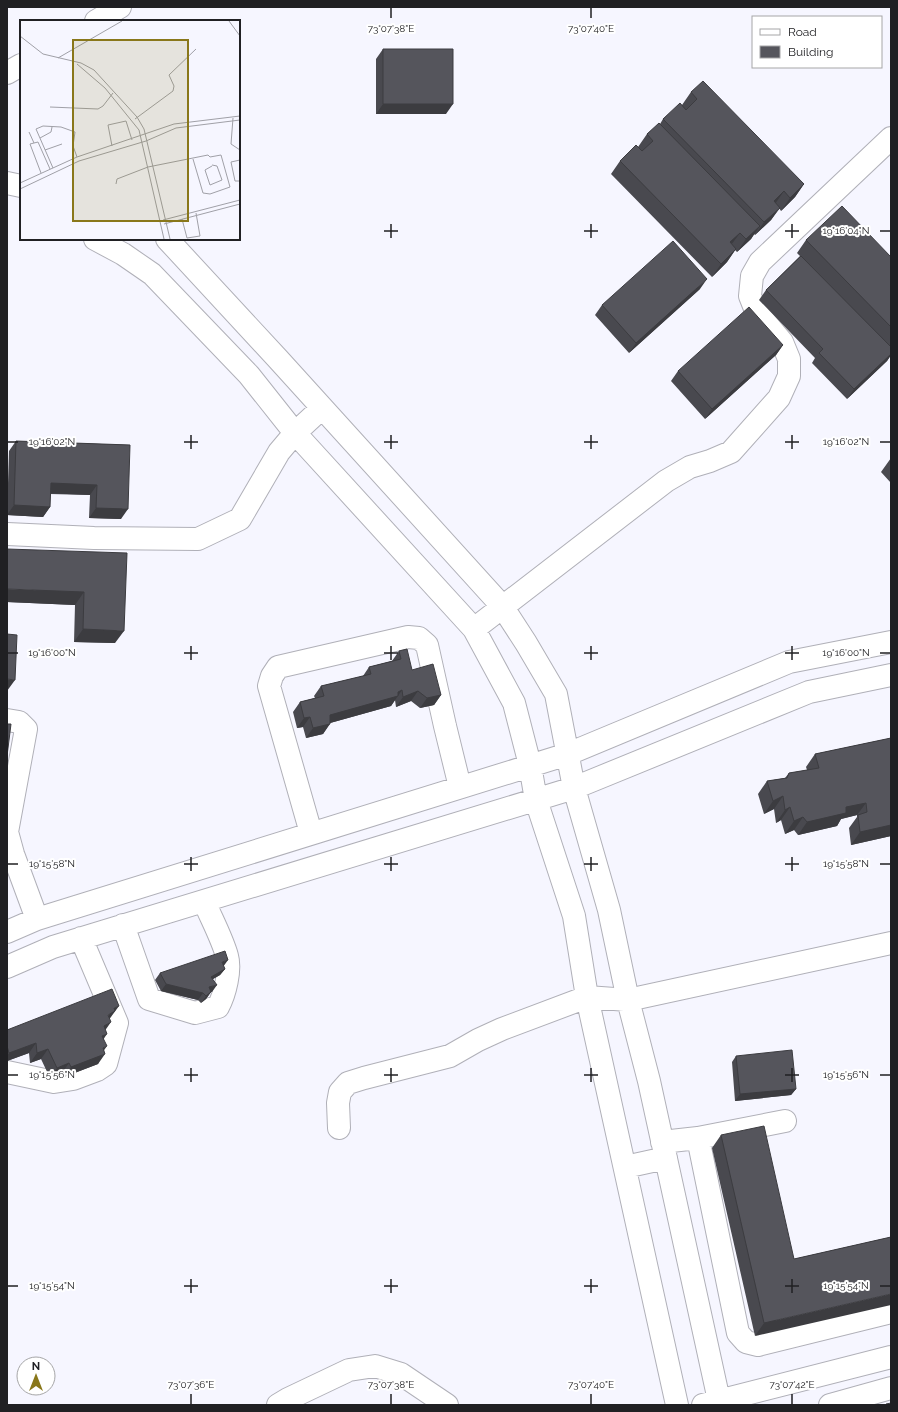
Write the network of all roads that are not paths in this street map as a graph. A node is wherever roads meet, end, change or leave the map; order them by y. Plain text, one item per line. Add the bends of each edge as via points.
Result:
1 (120, 7) edge
2 (98, 20) edge
3 (20, 66) edge
4 (7, 74) edge
5 (891, 138) edge
6 (7, 183) edge
7 (20, 186) edge
8 (96, 240) edge
9 (168, 240) edge
10 (263, 343) junction
11 (242, 368) junction
12 (322, 408) junction
13 (295, 433) junction
14 (7, 534) edge
15 (502, 606) junction
16 (474, 629) junction
17 (891, 642) edge
18 (891, 675) edge
19 (7, 720) edge
20 (568, 754) junction
21 (530, 765) junction
22 (460, 787) junction
23 (574, 788) junction
24 (536, 800) junction
25 (7, 832) edge
26 (311, 833) junction
27 (204, 901) junction
28 (37, 919) junction
29 (124, 925) junction
30 (7, 932) edge
31 (81, 938) junction
32 (891, 943) edge
33 (7, 967) edge
34 (587, 997) junction
35 (628, 1000) junction
36 (7, 1072) edge
37 (785, 1121) dead end
38 (339, 1128) dead end
39 (698, 1138) junction
40 (664, 1150) junction
41 (625, 1167) junction
42 (891, 1312) edge
43 (891, 1357) edge
44 (891, 1388) edge
45 (852, 1402) edge
46 (714, 1404) edge
47 (278, 1405) edge
48 (447, 1405) edge
49 (677, 1405) edge
50 (830, 1405) edge

1 - 2 street
3 - 4 street
5 - 15 street via 760,262 752,276 750,296 756,311 782,342 789,359 789,376 780,398 732,452 690,467 666,481
6 - 7 street
8 - 11 street via 123,254 152,274
9 - 10 street
10 - 11 street
10 - 12 street
11 - 13 street
12 - 13 street
12 - 15 street
13 - 14 street via 279,452 240,519 198,539
13 - 16 street
15 - 16 street
15 - 20 street via 556,694
16 - 21 street via 514,703
17 - 20 street via 789,662
18 - 23 street via 809,692
19 - 25 street via 18,722 26,729
20 - 21 street
20 - 23 street
21 - 22 street
21 - 24 street
22 - 26 street
22 - 26 street via 428,645 419,638 408,637 278,667 269,686
23 - 24 street
23 - 35 street via 608,910
24 - 27 street
24 - 34 street via 574,916
25 - 28 street
26 - 28 street
27 - 29 street
27 - 29 street via 227,957 227,980 218,1006 195,1013 149,999
28 - 30 street
29 - 31 street
31 - 33 street via 53,946
31 - 36 street via 117,1023 106,1064 73,1079 54,1082
32 - 35 street
34 - 35 street
34 - 38 street via 502,1029 450,1056 348,1083 340,1092
34 - 41 street
35 - 40 street
37 - 39 street
39 - 40 street
39 - 42 street via 738,1334 746,1342 758,1345
40 - 41 street
40 - 46 street
41 - 49 street
43 - 46 street
44 - 45 street
45 - 50 street
47 - 48 street via 348,1370 375,1366 401,1374

